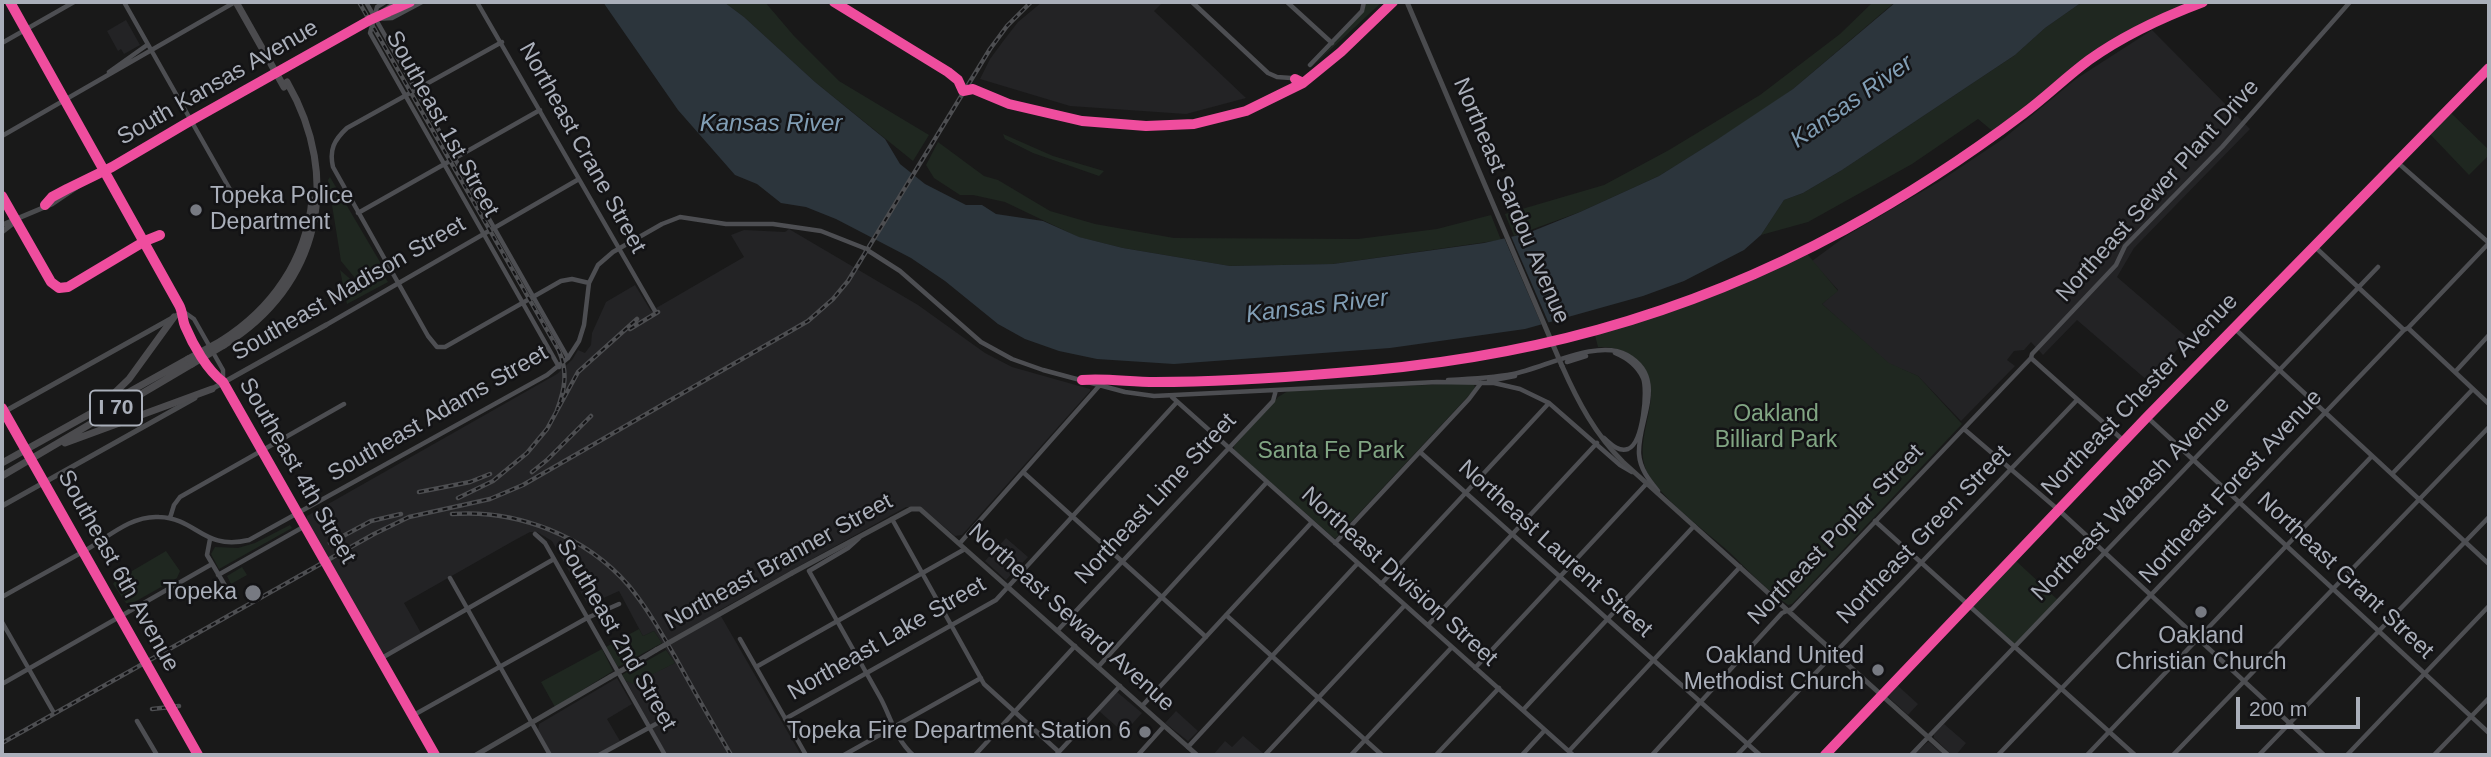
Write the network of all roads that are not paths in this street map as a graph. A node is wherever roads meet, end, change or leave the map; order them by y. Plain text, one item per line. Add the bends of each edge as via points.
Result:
1 (10, 2) edge
2 (74, 2) edge
3 (124, 2) edge
4 (238, 2) edge
5 (366, 2) edge
6 (385, 2) edge
7 (397, 2) edge
8 (410, 2) edge
9 (422, 2) edge
10 (477, 2) edge
11 (1192, 2) edge
12 (1287, 2) edge
13 (1407, 2) edge
14 (2350, 2) edge
15 (1364, 4) edge
16 (373, 19) junction
17 (26, 29) junction
18 (502, 42) junction
19 (2, 43) edge
20 (147, 43) junction
21 (1332, 43) junction
22 (151, 51) junction
23 (1310, 65) dead end
24 (2489, 68) edge
25 (1291, 78) dead end
26 (91, 85) junction
27 (416, 89) junction
28 (405, 95) junction
29 (65, 100) junction
30 (540, 110) junction
31 (191, 121) junction
32 (2, 136) edge
33 (455, 158) junction
34 (2397, 162) junction
35 (444, 164) junction
36 (105, 171) junction
37 (579, 179) junction
38 (232, 193) dead end
39 (2, 196) edge
40 (358, 213) junction
41 (16, 221) junction
42 (2, 225) edge
43 (494, 227) junction
44 (2, 232) edge
45 (483, 233) junction
46 (145, 241) junction
47 (2489, 243) edge
48 (2315, 246) junction
49 (618, 248) junction
50 (2378, 267) dead end
51 (397, 282) junction
52 (589, 283) junction
53 (2358, 289) junction
54 (533, 297) junction
55 (522, 303) junction
56 (655, 311) dead end
57 (183, 312) junction
58 (174, 317) junction
59 (326, 325) joint
60 (2234, 328) junction
61 (2406, 329) junction
62 (2489, 335) edge
63 (2046, 340) joint
64 (568, 358) junction
65 (2031, 358) junction
66 (190, 362) junction
67 (559, 367) junction
68 (2279, 370) junction
69 (2455, 372) junction
70 (223, 382) junction
71 (1437, 382) junction
72 (1481, 382) junction
73 (1099, 386) junction
74 (212, 389) junction
75 (2473, 389) junction
76 (1276, 390) junction
77 (1171, 396) junction
78 (2077, 400) junction
79 (1177, 402) junction
80 (1549, 403) junction
81 (344, 404) dead end
82 (2489, 404) edge
83 (3, 411) edge
84 (93, 412) junction
85 (2325, 412) junction
86 (2147, 417) junction
87 (2489, 427) edge
88 (1594, 429) junction
89 (1964, 429) junction
90 (2124, 441) junction
91 (1597, 443) junction
92 (1228, 447) junction
93 (262, 450) junction
94 (1420, 452) junction
95 (42, 453) junction
96 (2372, 456) junction
97 (2193, 460) junction
98 (2, 461) edge
99 (2010, 470) junction
100 (1023, 472) junction
101 (2392, 474) junction
102 (2, 476) edge
103 (1639, 477) junction
104 (1268, 482) junction
105 (1648, 482) junction
106 (44, 483) junction
107 (1467, 494) junction
108 (2419, 499) junction
109 (2240, 503) junction
110 (2, 506) edge
111 (920, 509) joint
112 (2058, 511) junction
113 (298, 514) junction
114 (1071, 516) junction
115 (2489, 517) edge
116 (170, 518) junction
117 (892, 519) junction
118 (1875, 521) junction
119 (1312, 522) junction
120 (304, 526) junction
121 (1694, 526) junction
122 (865, 533) junction
123 (535, 534) dead end
124 (1514, 535) junction
125 (210, 539) junction
126 (2465, 541) junction
127 (960, 543) junction
128 (1335, 543) junction
129 (2287, 546) junction
130 (966, 548) junction
131 (83, 552) junction
132 (2104, 552) junction
133 (554, 559) junction
134 (1122, 561) junction
135 (1358, 563) junction
136 (1922, 563) junction
137 (212, 564) junction
138 (2489, 564) edge
139 (1740, 567) junction
140 (922, 574) junction
141 (218, 575) junction
142 (1561, 577) junction
143 (450, 578) dead end
144 (1381, 584) junction
145 (1006, 587) junction
146 (2332, 588) junction
147 (227, 589) dead end
148 (2151, 596) junction
149 (2, 597) edge
150 (1162, 597) junction
151 (619, 604) dead end
152 (1969, 604) junction
153 (1405, 605) junction
154 (2489, 606) edge
155 (467, 611) junction
156 (1787, 611) junction
157 (1226, 615) junction
158 (587, 618) junction
159 (1608, 619) junction
160 (837, 621) junction
161 (2, 622) edge
162 (951, 625) junction
163 (1428, 625) junction
164 (1058, 631) junction
165 (2379, 631) junction
166 (1206, 637) junction
167 (740, 639) dead end
168 (2198, 639) junction
169 (1075, 646) junction
170 (2015, 646) junction
171 (1452, 647) junction
172 (1834, 653) junction
173 (1271, 656) junction
174 (380, 659) junction
175 (1654, 661) junction
176 (500, 667) junction
177 (756, 667) junction
178 (1098, 667) junction
179 (1475, 668) junction
180 (28, 669) junction
181 (866, 674) junction
182 (2425, 674) junction
183 (981, 678) junction
184 (2244, 681) junction
185 (2, 684) edge
186 (1120, 686) junction
187 (1499, 688) junction
188 (2062, 689) junction
189 (1881, 696) junction
190 (1318, 698) junction
191 (2489, 698) edge
192 (1701, 702) junction
193 (1142, 706) junction
194 (1523, 710) junction
195 (1014, 712) junction
196 (54, 713) dead end
197 (412, 716) junction
198 (2471, 716) junction
199 (665, 719) dead end
200 (785, 719) junction
201 (137, 721) dead end
202 (2289, 723) junction
203 (532, 724) junction
204 (1164, 726) junction
205 (649, 727) junction
206 (893, 727) junction
207 (1545, 730) junction
208 (2109, 732) junction
209 (2489, 733) edge
210 (1928, 737) junction
211 (1365, 740) junction
212 (1748, 744) junction
213 (1188, 747) junction
214 (1571, 753) edge
215 (1057, 754) edge
216 (157, 755) edge
217 (198, 755) edge
218 (435, 755) edge
219 (476, 755) edge
220 (550, 755) edge
221 (600, 755) edge
222 (665, 755) edge
223 (806, 755) edge
224 (844, 755) edge
225 (913, 755) edge
226 (975, 755) edge
227 (1138, 755) edge
228 (1197, 755) edge
229 (1265, 755) edge
230 (1351, 755) edge
231 (1382, 755) edge
232 (1436, 755) edge
233 (1522, 755) edge
234 (1652, 755) edge
235 (1737, 755) edge
236 (1760, 755) edge
237 (1825, 755) edge
238 (1911, 755) edge
239 (1948, 755) edge
240 (1998, 755) edge
241 (2087, 755) edge
242 (2135, 755) edge
243 (2173, 755) edge
244 (2259, 755) edge
245 (2324, 755) edge
246 (2347, 755) edge
247 (2434, 755) edge

1 - 17 street, Southeast 4th Street
2 - 17 street
3 - 20 street
4 - 22 street
4 - 66 highway, I 70, bridge via 300,120 309,145 316,212 310,240 274,300 222,343
5 - 16 street
6 - 16 street via 377,7
7 - 16 main road
8 - 16 main road
9 - 16 street via 392,18
10 - 18 street, Northeast Crane Street
11 - 25 street via 1268,73
12 - 21 street
13 - 88 main road, Northeast Sardou Avenue via 1559,359
14 - 63 street, Northeast Sewer Plant Drive via 2222,148 2125,246 2116,265
15 - 21 street
16 - 27 street, Southeast 1st Street
16 - 28 street, Southeast 1st Street via 370,33
16 - 31 main road, South Kansas Avenue
17 - 19 street
17 - 29 street, Southeast 4th Street
18 - 27 street
18 - 30 street, Northeast Crane Street
20 - 22 street
20 - 26 street
21 - 23 street
22 - 26 street
22 - 31 street
24 - 34 street, Northeast Chester Avenue
26 - 29 street
27 - 28 street
27 - 33 street, Southeast 1st Street
28 - 35 street, Southeast 1st Street
28 - 40 street via 347,128 331,149 333,167
29 - 32 street
29 - 36 street, Southeast 4th Street
30 - 33 street
30 - 37 street, Northeast Crane Street
31 - 36 main road, South Kansas Avenue
31 - 38 street
33 - 35 street
33 - 43 street, Southeast 1st Street
34 - 47 street
34 - 48 street, Northeast Chester Avenue
35 - 40 street
35 - 45 street, Southeast 1st Street
36 - 41 main road, South Kansas Avenue
36 - 46 street, Southeast 4th Street
37 - 43 street, Southeast Madison Street
37 - 49 street, Northeast Crane Street
39 - 41 street
40 - 51 street
41 - 42 main road, South Kansas Avenue
41 - 44 main road, South Kansas Avenue
41 - 46 street via 58,287 68,287
43 - 45 street, Southeast Madison Street
43 - 54 street, Southeast 1st Street
45 - 51 street, Southeast Madison Street
45 - 55 street, Southeast 1st Street
46 - 57 street, Southeast 4th Street
47 - 61 street, Northeast Forest Avenue
48 - 53 street
48 - 60 street, Northeast Chester Avenue
49 - 52 street via 598,265
49 - 56 street, Northeast Crane Street
49 - 73 street via 673,219 687,217 835,235 900,271 990,347 1023,364
50 - 53 street, Northeast Wabash Avenue
51 - 55 street via 431,342 439,347
51 - 59 street, Southeast Madison Street
52 - 54 street via 566,279
52 - 64 street, Southeast Adams Street via 582,333
53 - 61 street
53 - 68 street, Northeast Wabash Avenue
54 - 55 street
54 - 64 street, Southeast 1st Street
55 - 67 street, Southeast 1st Street
57 - 58 main road
57 - 70 street, Southeast 4th Street via 184,324 212,374
57 - 70 street, Southeast 4th Street via 194,319 223,370
58 - 83 main road
58 - 84 highway via 129,380
59 - 70 main road, Southeast Madison Street
60 - 68 street
60 - 86 street, Northeast Chester Avenue
61 - 69 street
61 - 85 street, Northeast Forest Avenue
62 - 69 street
63 - 65 street, Northeast Poplar Street
64 - 67 street, Southeast Adams Street
65 - 78 street
65 - 89 street, Northeast Poplar Street
66 - 84 highway, I 70
66 - 95 highway, I 70
67 - 113 street, Southeast Adams Street
68 - 85 street
68 - 97 street, Northeast Wabash Avenue
69 - 75 street
70 - 74 main road, Southeast Madison Street
70 - 93 street, Southeast 4th Street
71 - 72 street
71 - 76 street
71 - 105 street via 1516,373 1597,350 1621,352 1638,363 1648,383 1639,450
72 - 80 street, Northeast Sardou Avenue via 1512,387
72 - 88 street via 1597,353 1615,353 1635,365 1645,386 1637,437 1629,448 1620,449
72 - 94 street
73 - 77 street
73 - 100 street
74 - 95 highway
74 - 106 main road, Southeast Madison Street
75 - 82 street
75 - 101 street
76 - 77 street
76 - 92 street, Northeast Lime Street via 1273,401
77 - 79 street, Northeast Division Street
78 - 90 street
78 - 99 street, Northeast Green Street
79 - 92 street, Northeast Division Street
79 - 114 street, Northeast Lake Street
80 - 91 street, Northeast Sardou Avenue
80 - 107 street
81 - 93 street
83 - 106 main road, Southeast 6th Avenue, bridge
84 - 98 highway, I 70
85 - 96 street
85 - 109 street, Northeast Forest Avenue
86 - 90 street, Northeast Chester Avenue
86 - 97 street, Northeast Grant Street
87 - 108 street
88 - 103 main road, Northeast Sardou Avenue
89 - 99 street
89 - 118 street, Northeast Poplar Street
90 - 112 street, Northeast Chester Avenue
91 - 103 street, Northeast Sardou Avenue
91 - 124 street
92 - 104 street, Northeast Division Street
92 - 134 street, Northeast Lime Street
93 - 113 street, Southeast 4th Street
93 - 116 street via 179,498
94 - 107 street, Northeast Laurent Street
94 - 128 street
95 - 102 highway, I 70
96 - 101 street
96 - 129 street
97 - 109 street, Northeast Grant Street
97 - 132 street, Northeast Wabash Avenue
99 - 112 street
99 - 136 street, Northeast Green Street
100 - 114 street
100 - 127 street
101 - 108 street
103 - 105 main road, Northeast Sardou Avenue
104 - 119 street, Northeast Division Street
104 - 150 street
105 - 121 main road, Northeast Sardou Avenue
105 - 142 street
106 - 110 main road, Southeast Madison Street
106 - 131 main road, Southeast 6th Avenue
107 - 124 street, Northeast Laurent Street
107 - 144 street
108 - 126 street
108 - 146 street
109 - 129 street, Northeast Grant Street
109 - 148 street, Northeast Forest Avenue
111 - 117 main road, Northeast Branner Street
111 - 127 main road, Northeast Seward Avenue
112 - 132 street
112 - 152 street, Northeast Chester Avenue
113 - 120 street, Southeast 4th Street
113 - 125 street, Southeast Adams Street via 249,540 229,543
114 - 134 street
114 - 145 street, Northeast Lake Street
115 - 126 street
116 - 125 street
116 - 131 street via 144,518
117 - 122 main road, Northeast Branner Street
117 - 140 street
118 - 136 street
118 - 156 street, Northeast Poplar Street
119 - 128 street, Northeast Division Street
119 - 157 street
120 - 141 street
120 - 174 street, Southeast 4th Street
121 - 139 main road, Northeast Sardou Avenue
121 - 159 street
122 - 160 street via 809,571
122 - 203 main road, Northeast Branner Street, bridge
123 - 133 street, Southeast 2nd Street
124 - 142 street, Northeast Laurent Street
124 - 163 street
125 - 137 street via 207,551
126 - 138 street
126 - 165 street
127 - 130 main road, Northeast Seward Avenue
128 - 135 street, Northeast Division Street
129 - 146 street, Northeast Grant Street
129 - 168 street
130 - 140 street
130 - 145 main road, Northeast Seward Avenue
131 - 149 street
131 - 217 main road, Southeast 6th Avenue, bridge
132 - 148 street
132 - 170 street, Northeast Wabash Avenue
133 - 155 street
133 - 158 street, Southeast 2nd Street
134 - 150 street
134 - 164 street, Northeast Lime Street
135 - 144 street, Northeast Division Street
135 - 173 street
136 - 152 street
136 - 172 street, Northeast Green Street
137 - 141 street
137 - 180 street
139 - 156 main road, Northeast Sardou Avenue
139 - 175 street
140 - 160 street
140 - 162 street
141 - 147 street
142 - 159 street, Northeast Laurent Street
142 - 179 street
143 - 155 street
144 - 153 street, Northeast Division Street
145 - 162 street, Northeast Lake Street via 993,601
145 - 164 main road, Northeast Seward Avenue
146 - 165 street, Northeast Grant Street
146 - 184 street
148 - 168 street
148 - 188 street, Northeast Forest Avenue
150 - 166 street
150 - 178 street
151 - 158 street
152 - 170 street
152 - 189 street, Northeast Chester Avenue
153 - 163 street, Northeast Division Street
153 - 190 street
154 - 182 street
155 - 174 street
155 - 176 street
156 - 172 main road, Northeast Sardou Avenue
156 - 192 street, Northeast Poplar Street
157 - 166 street
157 - 173 street
158 - 176 street
158 - 205 street, Southeast 2nd Street
159 - 175 street, Northeast Laurent Street
159 - 194 street
160 - 177 street
160 - 181 street
161 - 180 street
162 - 181 street, Northeast Lake Street
162 - 183 street
163 - 171 street, Northeast Division Street
164 - 169 main road, Northeast Seward Avenue
165 - 182 street, Northeast Grant Street
165 - 202 street
166 - 193 street
167 - 177 street
168 - 184 street
168 - 208 street
169 - 178 main road, Northeast Seward Avenue
169 - 195 street
170 - 188 street
170 - 210 street, Northeast Wabash Avenue
171 - 179 street, Northeast Division Street
171 - 211 street
172 - 189 main road, Northeast Sardou Avenue
172 - 212 street, Northeast Green Street
173 - 190 street
173 - 213 street
174 - 197 street, Southeast 4th Street
175 - 192 street, Northeast Laurent Street
175 - 214 street
176 - 197 street
176 - 203 street
177 - 200 street
178 - 186 main road, Northeast Seward Avenue
179 - 187 street, Northeast Division Street
180 - 185 street
180 - 196 street
181 - 200 street, Northeast Lake Street
181 - 206 street
182 - 198 street, Northeast Grant Street
182 - 246 street
183 - 195 street
183 - 206 street
184 - 202 street
184 - 243 street
186 - 193 main road, Northeast Seward Avenue
186 - 215 street
187 - 194 street, Northeast Division Street
187 - 232 street
188 - 208 street
188 - 240 street, Northeast Forest Avenue
189 - 210 main road, Northeast Sardou Avenue
189 - 237 street, Northeast Chester Avenue
190 - 211 street
190 - 229 street
191 - 198 street
192 - 212 street, Northeast Laurent Street
192 - 234 street, Northeast Poplar Street
193 - 204 main road, Northeast Seward Avenue
194 - 207 street, Northeast Division Street
195 - 215 street
195 - 226 street
197 - 218 street, Southeast 4th Street
198 - 209 street, Northeast Grant Street
198 - 247 street
199 - 205 street
200 - 223 street
201 - 216 street
202 - 244 street
202 - 245 street
203 - 219 main road, Northeast Branner Street
203 - 220 street
204 - 213 main road, Northeast Seward Avenue
204 - 227 street
205 - 221 street
205 - 222 street, Southeast 2nd Street
206 - 224 street
206 - 225 street
207 - 214 street, Northeast Division Street
207 - 233 street
208 - 241 street
208 - 242 street
210 - 238 street, Northeast Wabash Avenue
210 - 239 main road, Northeast Sardou Avenue
211 - 230 street
211 - 231 street
212 - 235 street, Northeast Green Street
212 - 236 street, Northeast Laurent Street
213 - 228 main road, Northeast Seward Avenue

